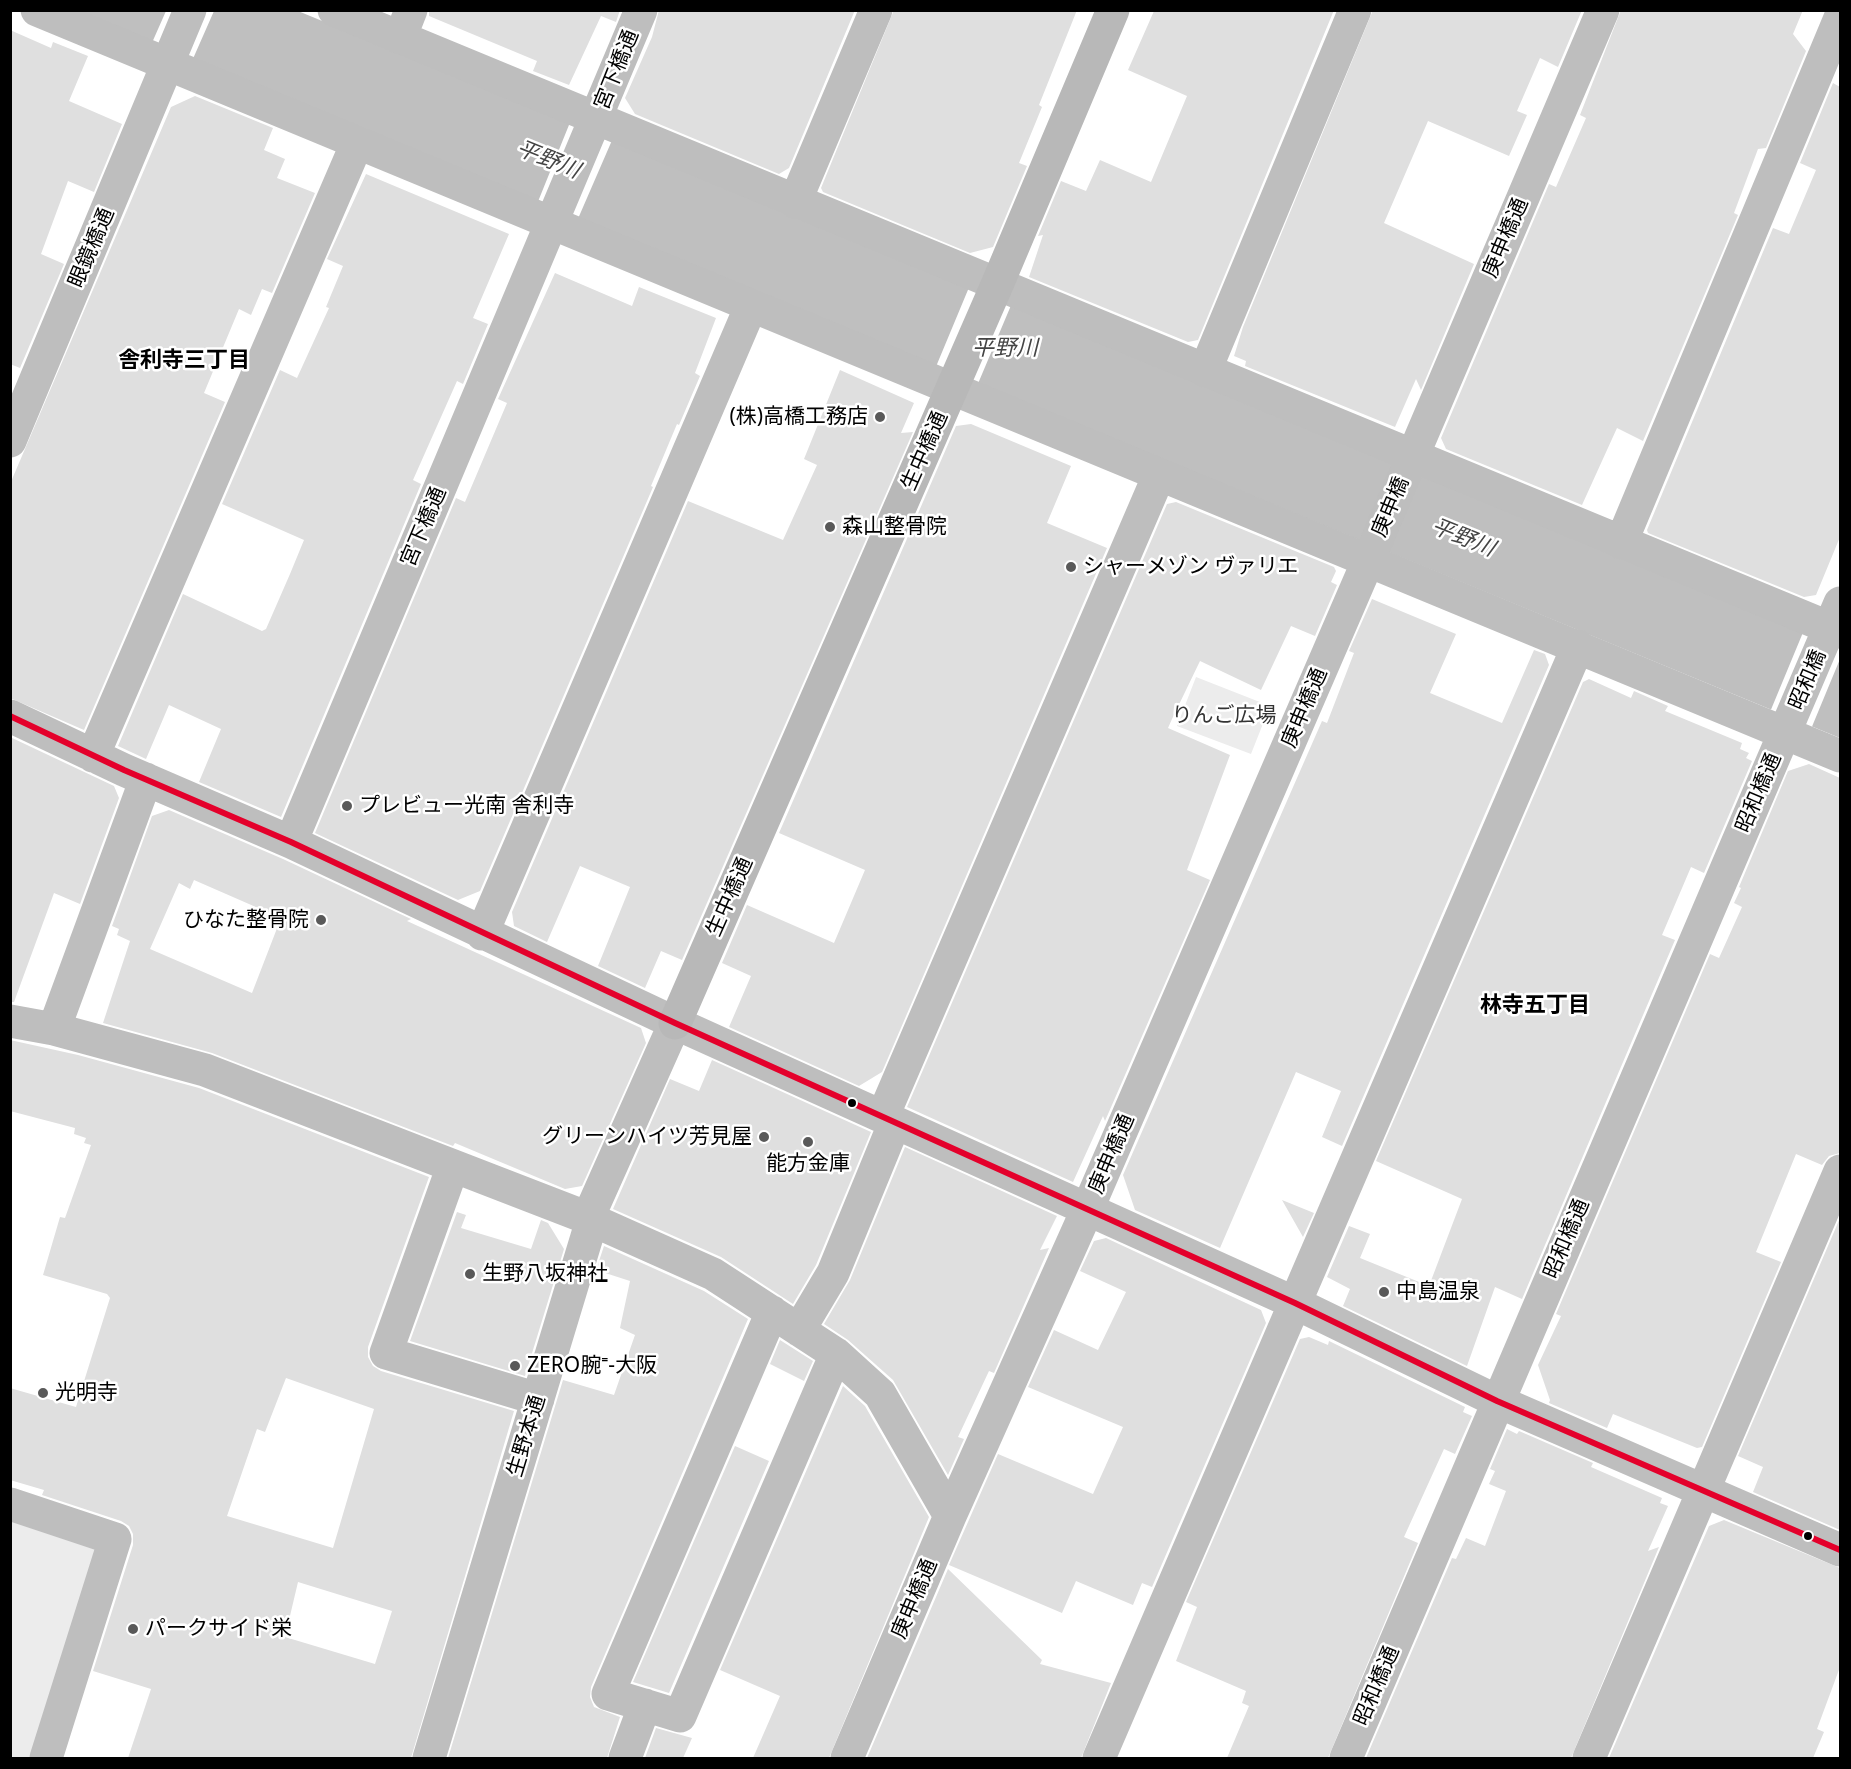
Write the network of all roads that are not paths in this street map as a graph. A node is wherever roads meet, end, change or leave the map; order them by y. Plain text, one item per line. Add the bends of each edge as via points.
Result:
1 (37, 10) edge
2 (190, 10) edge
3 (334, 10) edge
4 (641, 10) edge
5 (876, 10) edge
6 (1113, 10) edge
7 (1354, 10) edge
8 (1603, 10) edge
9 (1840, 18) edge
10 (405, 24) edge
11 (170, 60) junction
12 (595, 124) junction
13 (357, 143) junction
14 (795, 202) junction
15 (554, 219) junction
16 (994, 289) junction
17 (751, 306) junction
18 (1205, 371) junction
19 (954, 383) junction
20 (10, 441) edge
21 (1411, 461) junction
22 (1159, 476) junction
23 (1621, 543) junction
24 (1371, 555) junction
25 (1834, 625) edge
26 (1578, 646) junction
27 (10, 716) edge
28 (1787, 727) junction
29 (93, 756) junction
30 (1840, 756) edge
31 (146, 779) junction
32 (291, 842) junction
33 (482, 934) junction
34 (10, 1021) edge
35 (675, 1023) junction
36 (54, 1029) junction
37 (889, 1119) junction
38 (453, 1166) junction
39 (1840, 1171) edge
40 (1088, 1208) junction
41 (590, 1219) junction
42 (1295, 1303) junction
43 (772, 1312) junction
44 (799, 1330) junction
45 (836, 1354) junction
46 (538, 1399) junction
47 (1497, 1401) junction
48 (1702, 1491) junction
49 (10, 1504) edge
50 (950, 1516) junction
51 (1840, 1551) edge
52 (645, 1705) junction
53 (46, 1758) edge
54 (429, 1758) edge
55 (625, 1758) edge
56 (847, 1758) edge
57 (1099, 1758) edge
58 (1346, 1758) edge
59 (1589, 1758) edge

1 - 11 street
2 - 11 street, 眼鏡橋通
3 - 10 street
4 - 12 street, 宮下橋通
5 - 14 street
6 - 16 street, 生中橋通
7 - 18 street
8 - 21 street, 庚申橋通
9 - 23 street
10 - 12 street
11 - 13 street
11 - 20 street, 眼鏡橋通
12 - 14 street
12 - 15 street, 宮下橋通
13 - 15 street
13 - 29 street
14 - 16 street
15 - 17 street
15 - 32 street, 宮下橋通
16 - 18 street
16 - 19 street, 生中橋通
17 - 19 street
17 - 33 street
18 - 21 street
19 - 22 street
19 - 35 street, 生中橋通
21 - 23 street
21 - 24 street, 庚申橋
22 - 24 street
22 - 37 street
23 - 25 street
24 - 26 street
24 - 40 street, 庚申橋通
25 - 28 street, 昭和橋
26 - 28 street
26 - 42 street
27 - 29 street
28 - 30 street
28 - 47 street, 昭和橋通
29 - 31 street
31 - 32 street
31 - 36 street
32 - 33 street
33 - 35 street
34 - 36 street
35 - 37 street
35 - 41 street, 生野本通
36 - 38 street via 206,1070
37 - 40 street
37 - 44 street via 833,1273
38 - 41 street
38 - 46 street via 386,1353
39 - 48 street
40 - 42 street
40 - 50 street, 庚申橋通
41 - 43 street via 713,1274
41 - 46 street, 生野本通
42 - 47 street
42 - 57 street
43 - 44 street
43 - 52 street via 608,1694
44 - 45 street
45 - 50 street via 880,1394
45 - 52 street via 680,1716
46 - 54 street, 生野本通
47 - 48 street
47 - 58 street, 昭和橋通
48 - 51 street
48 - 59 street
49 - 53 street via 115,1539
50 - 56 street, 庚申橋通
52 - 55 street

